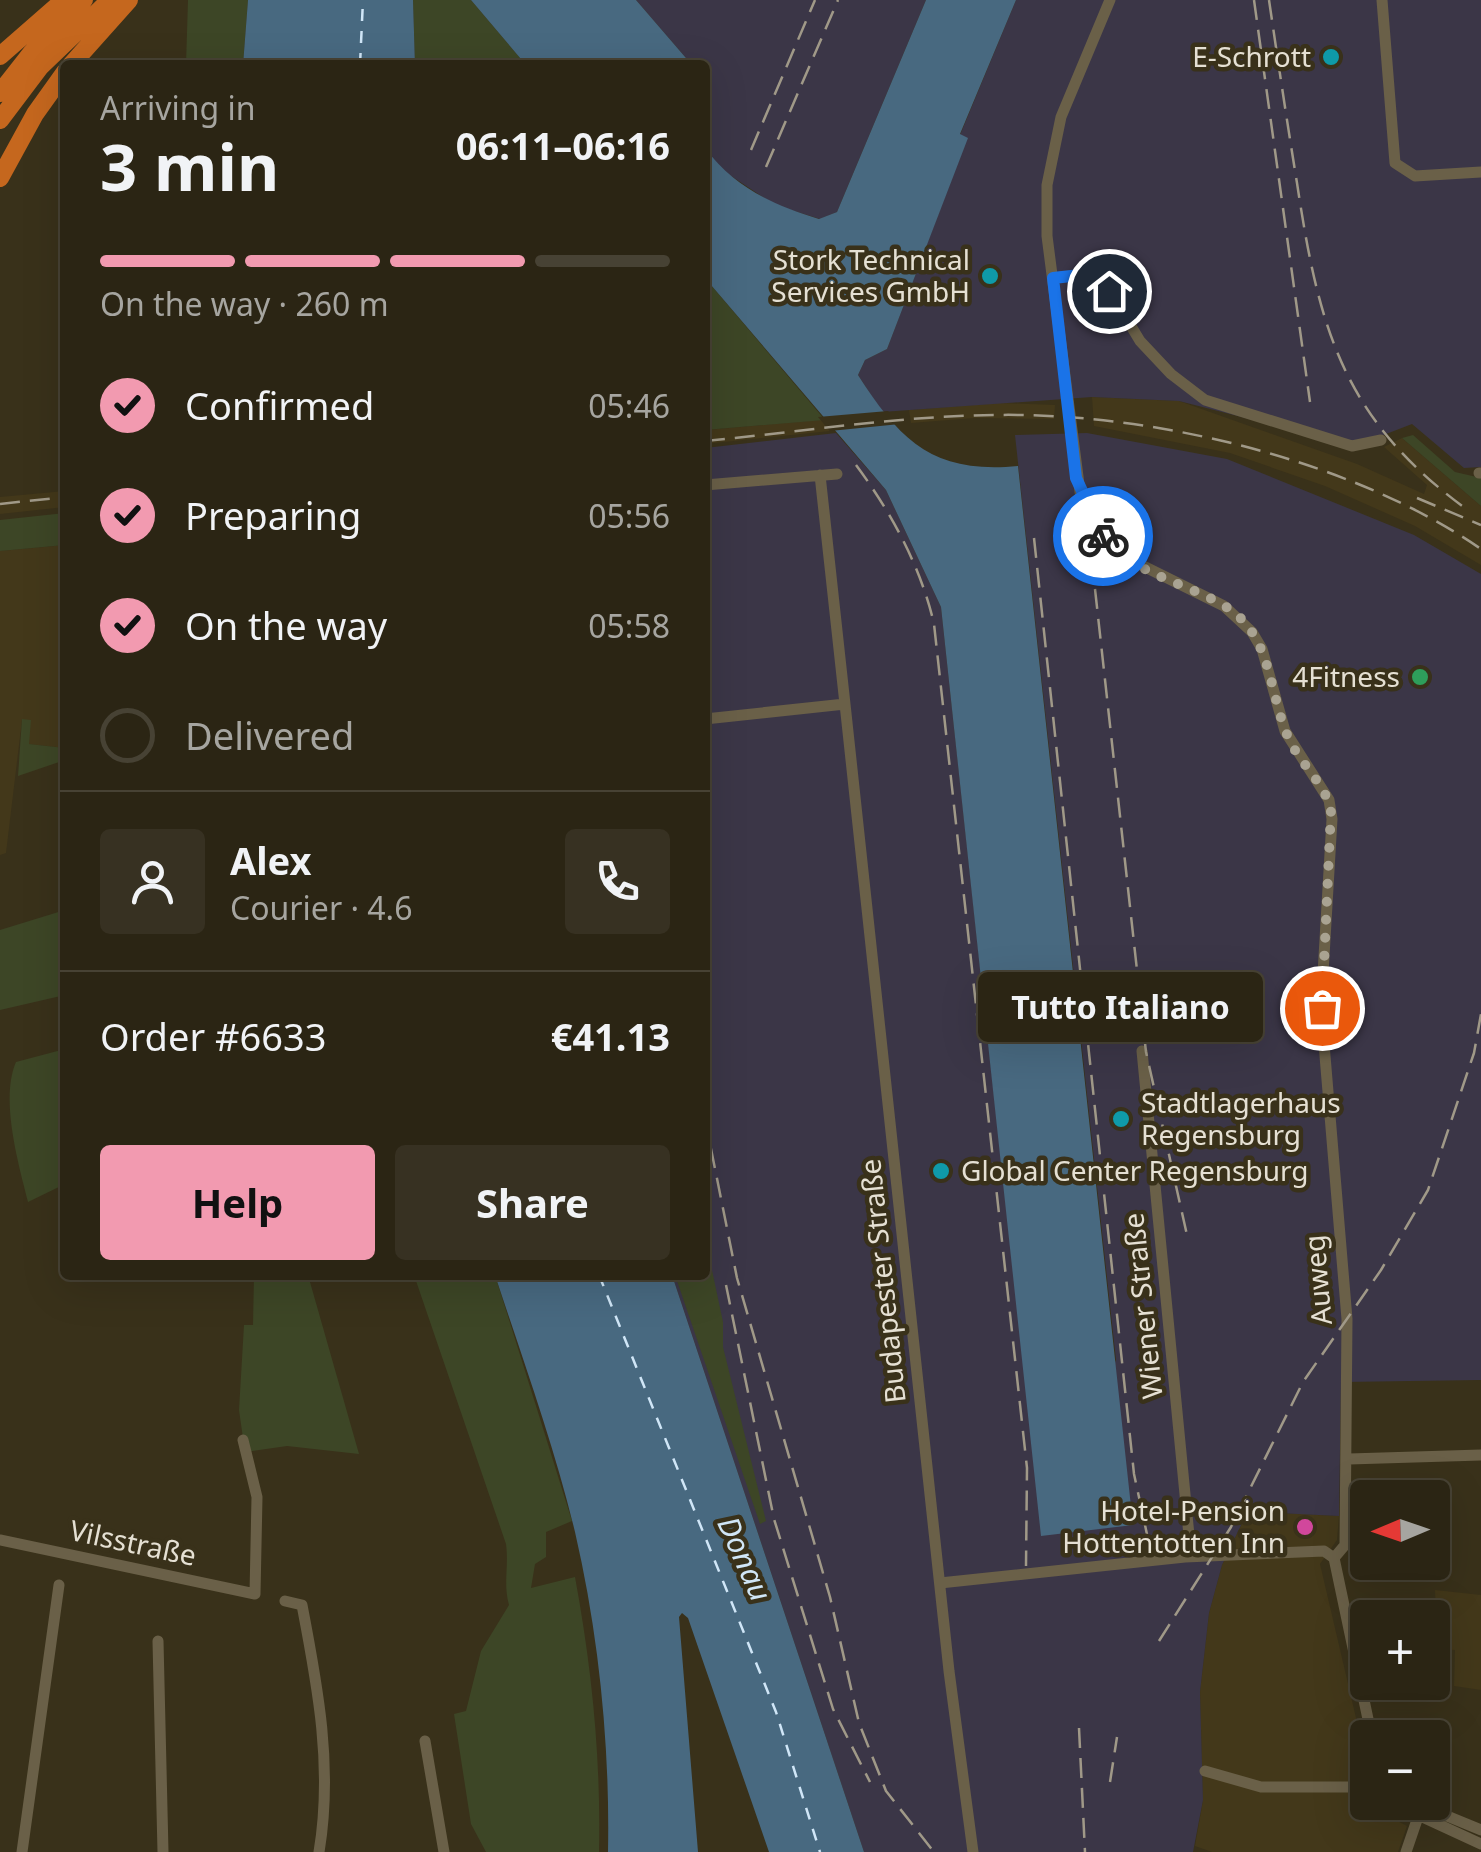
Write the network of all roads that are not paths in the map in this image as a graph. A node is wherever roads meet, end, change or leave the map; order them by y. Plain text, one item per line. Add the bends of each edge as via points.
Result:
1 (64, 0) edge
2 (84, 0) edge
3 (110, 0) edge
4 (129, 0) edge
5 (1110, 0) edge
6 (1382, 0) edge
7 (0, 56) edge
8 (75, 60) edge
9 (60, 79) edge
10 (0, 93) edge
11 (0, 120) edge
12 (1481, 172) edge
13 (0, 178) edge
14 (1053, 278) junction
15 (1382, 440) dead end
16 (837, 474) dead end
17 (820, 476) junction
18 (710, 485) edge
19 (845, 704) junction
20 (710, 719) edge
21 (1142, 1051) dead end
22 (243, 1440) dead end
23 (1481, 1455) edge
24 (1349, 1460) junction
25 (0, 1540) edge
26 (1191, 1556) junction
27 (1334, 1558) junction
28 (940, 1583) junction
29 (59, 1585) dead end
30 (285, 1601) dead end
31 (158, 1641) dead end
32 (1368, 1720) edge
33 (425, 1741) dead end
34 (1204, 1771) dead end
35 (1350, 1786) edge
36 (1414, 1820) edge
37 (1437, 1820) edge
38 (1450, 1820) edge
39 (1481, 1830) edge
40 (1481, 1844) edge
41 (22, 1852) edge
42 (162, 1852) edge
43 (319, 1852) edge
44 (444, 1852) edge
45 (973, 1852) edge
46 (1406, 1852) edge

1 - 7 highway
2 - 10 highway
3 - 11 highway via 40,67
4 - 8 highway
5 - 14 street via 1054,140 1046,208
6 - 12 street via 1395,162 1415,176
9 - 13 highway
14 - 15 street via 1099,273 1140,341 1204,400 1352,446
14 - 24 street, Auweg via 1076,478 1095,526 1135,565 1241,618 1262,649 1285,731 1329,800 1321,994 1347,1320
16 - 17 street
17 - 18 street
17 - 19 street, Budapester Straße
19 - 20 street
19 - 28 street, Budapester Straße
21 - 26 street, Wiener Straße
22 - 25 street, Vilsstraße via 258,1497 256,1594
23 - 24 street
24 - 27 street, Auweg via 1346,1545
26 - 27 street via 1324,1551
26 - 28 street
27 - 32 street
28 - 45 street, Budapester Straße
29 - 41 street
30 - 43 street via 302,1605 322,1708 326,1785
31 - 42 street
33 - 44 street
34 - 35 street via 1260,1787
36 - 46 street
37 - 40 street
38 - 39 street

